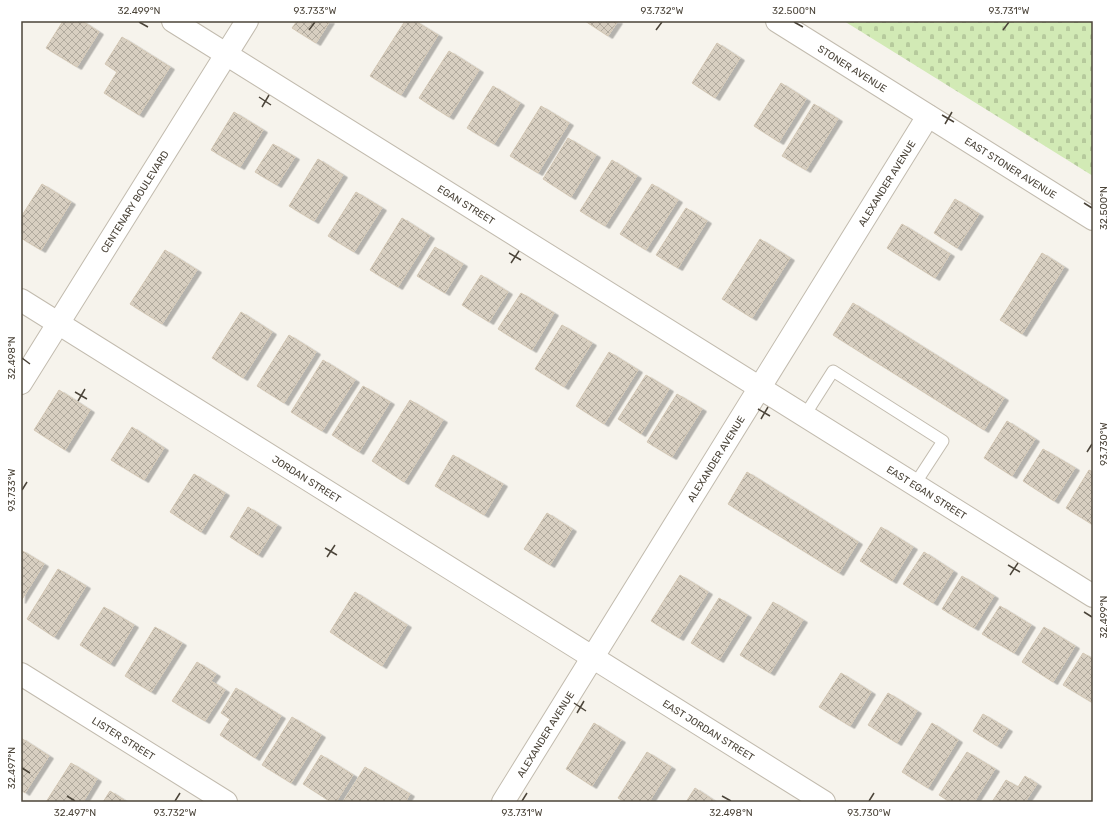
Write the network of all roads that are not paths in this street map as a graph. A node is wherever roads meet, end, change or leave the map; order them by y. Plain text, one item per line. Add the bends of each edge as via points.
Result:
1 (173, 21) edge
2 (247, 21) edge
3 (777, 21) edge
4 (226, 55) junction
5 (928, 116) junction
6 (1093, 219) edge
7 (21, 300) edge
8 (58, 324) junction
9 (21, 383) edge
10 (760, 387) junction
11 (805, 415) junction
12 (915, 484) junction
13 (1093, 596) edge
14 (593, 658) junction
15 (21, 674) edge
16 (226, 802) edge
17 (503, 802) edge
18 (824, 802) edge

1 - 4 street, EGAN STREET
2 - 4 street, CENTENARY BOULEVARD
3 - 5 street, STONER AVENUE
4 - 8 street, CENTENARY BOULEVARD
4 - 10 street, EGAN STREET
5 - 6 street, EAST STONER AVENUE
5 - 10 street, ALEXANDER AVENUE
7 - 8 street, JORDAN STREET
8 - 9 street, CENTENARY BOULEVARD
8 - 14 street, JORDAN STREET
10 - 11 street, EAST EGAN STREET
10 - 14 street, ALEXANDER AVENUE
11 - 12 street, EAST EGAN STREET
11 - 12 lane via 833,371 943,441
12 - 13 street, EAST EGAN STREET
14 - 17 street, ALEXANDER AVENUE
14 - 18 street, EAST JORDAN STREET
15 - 16 street, LISTER STREET

